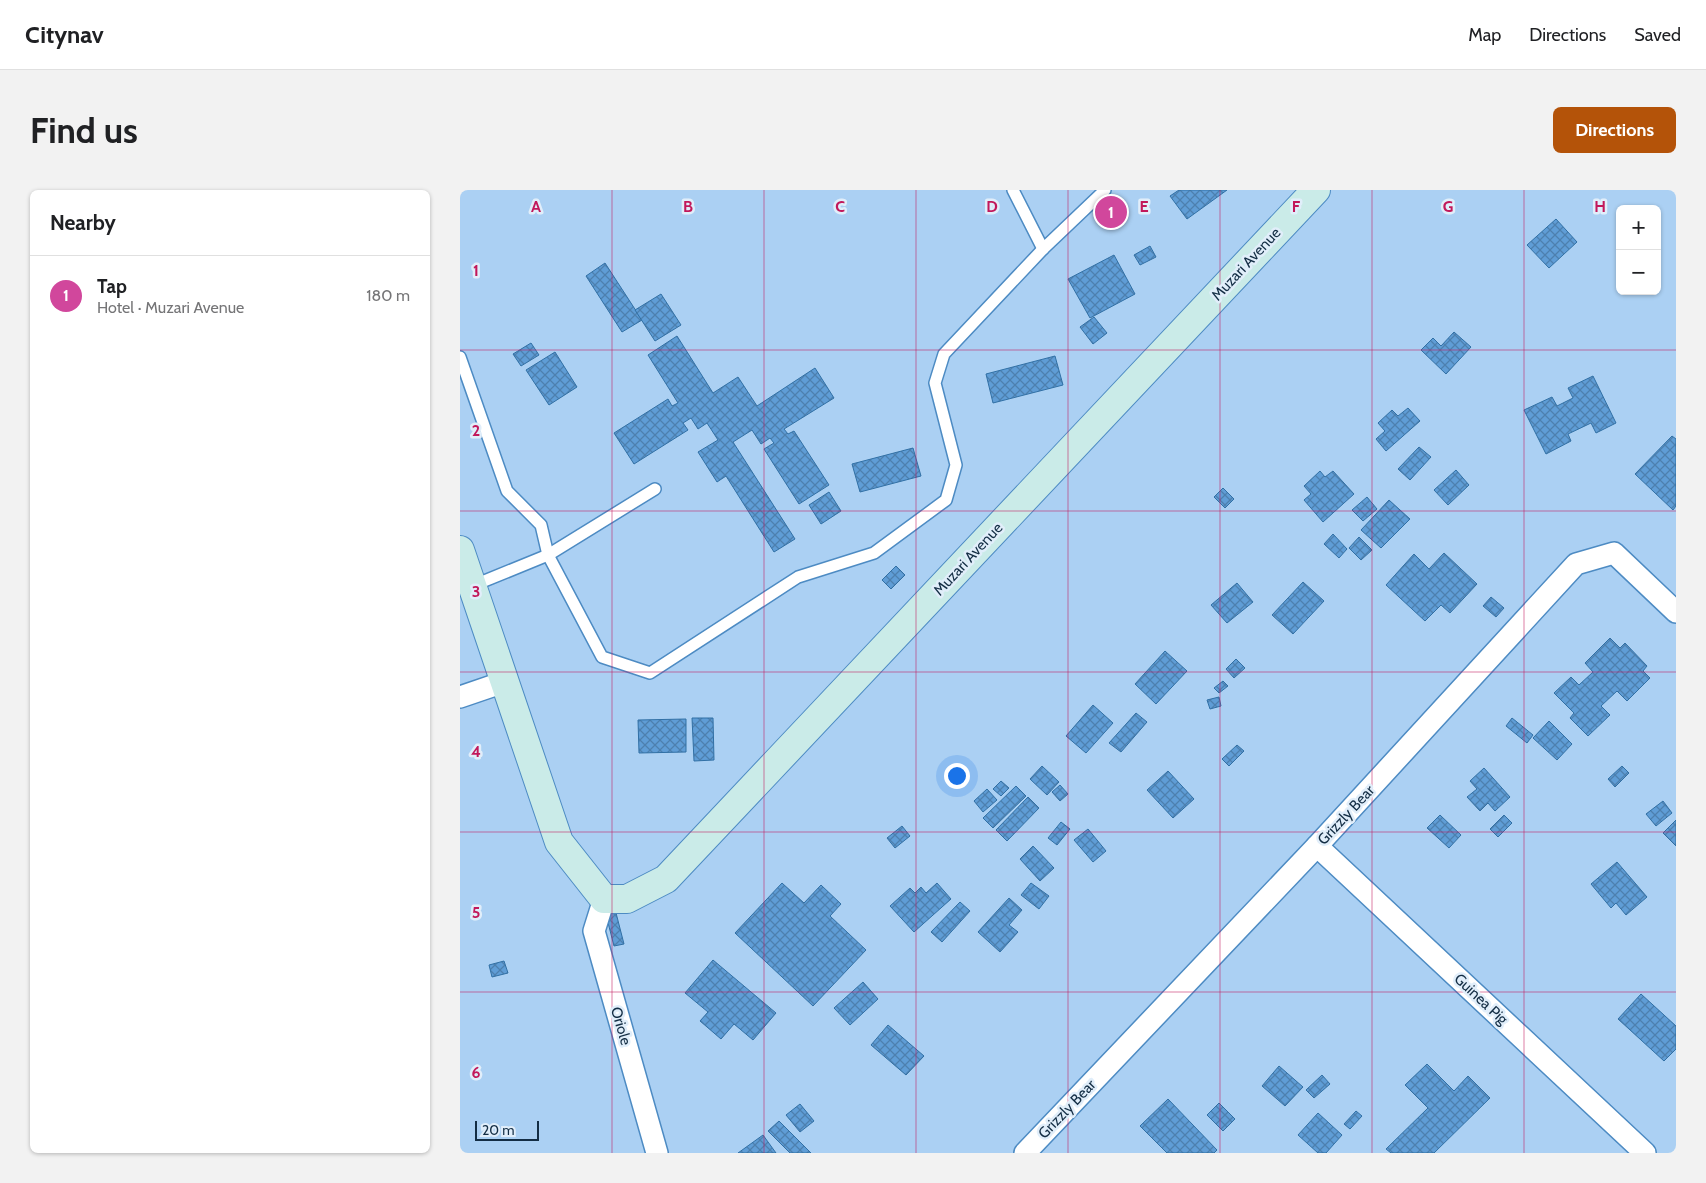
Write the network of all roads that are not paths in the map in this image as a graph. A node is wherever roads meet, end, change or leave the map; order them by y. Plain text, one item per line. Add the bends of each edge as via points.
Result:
1 (1013, 190) edge
2 (1105, 190) edge
3 (1316, 190) edge
4 (1042, 249) junction
5 (460, 357) edge
6 (655, 489) dead end
7 (460, 550) edge
8 (548, 555) junction
9 (472, 586) junction
10 (1676, 612) edge
11 (504, 682) junction
12 (460, 697) edge
13 (1317, 846) junction
14 (604, 899) junction
15 (657, 1153) edge
16 (1025, 1153) edge
17 (1645, 1153) edge

1 - 4 lane
2 - 4 lane
3 - 14 street, Muzari Avenue via 666,879 627,899
4 - 8 lane via 944,354 935,383 956,465 946,500 874,553 798,577 650,673 602,657
5 - 8 lane via 507,491 540,525
6 - 8 lane
7 - 9 street
8 - 9 lane
9 - 11 street
10 - 13 street, Grizzly Bear via 1614,553 1576,564
11 - 12 street
11 - 14 street via 559,842
13 - 16 street, Grizzly Bear
13 - 17 street, Guinea Pig
14 - 15 street, Oriole via 594,931

